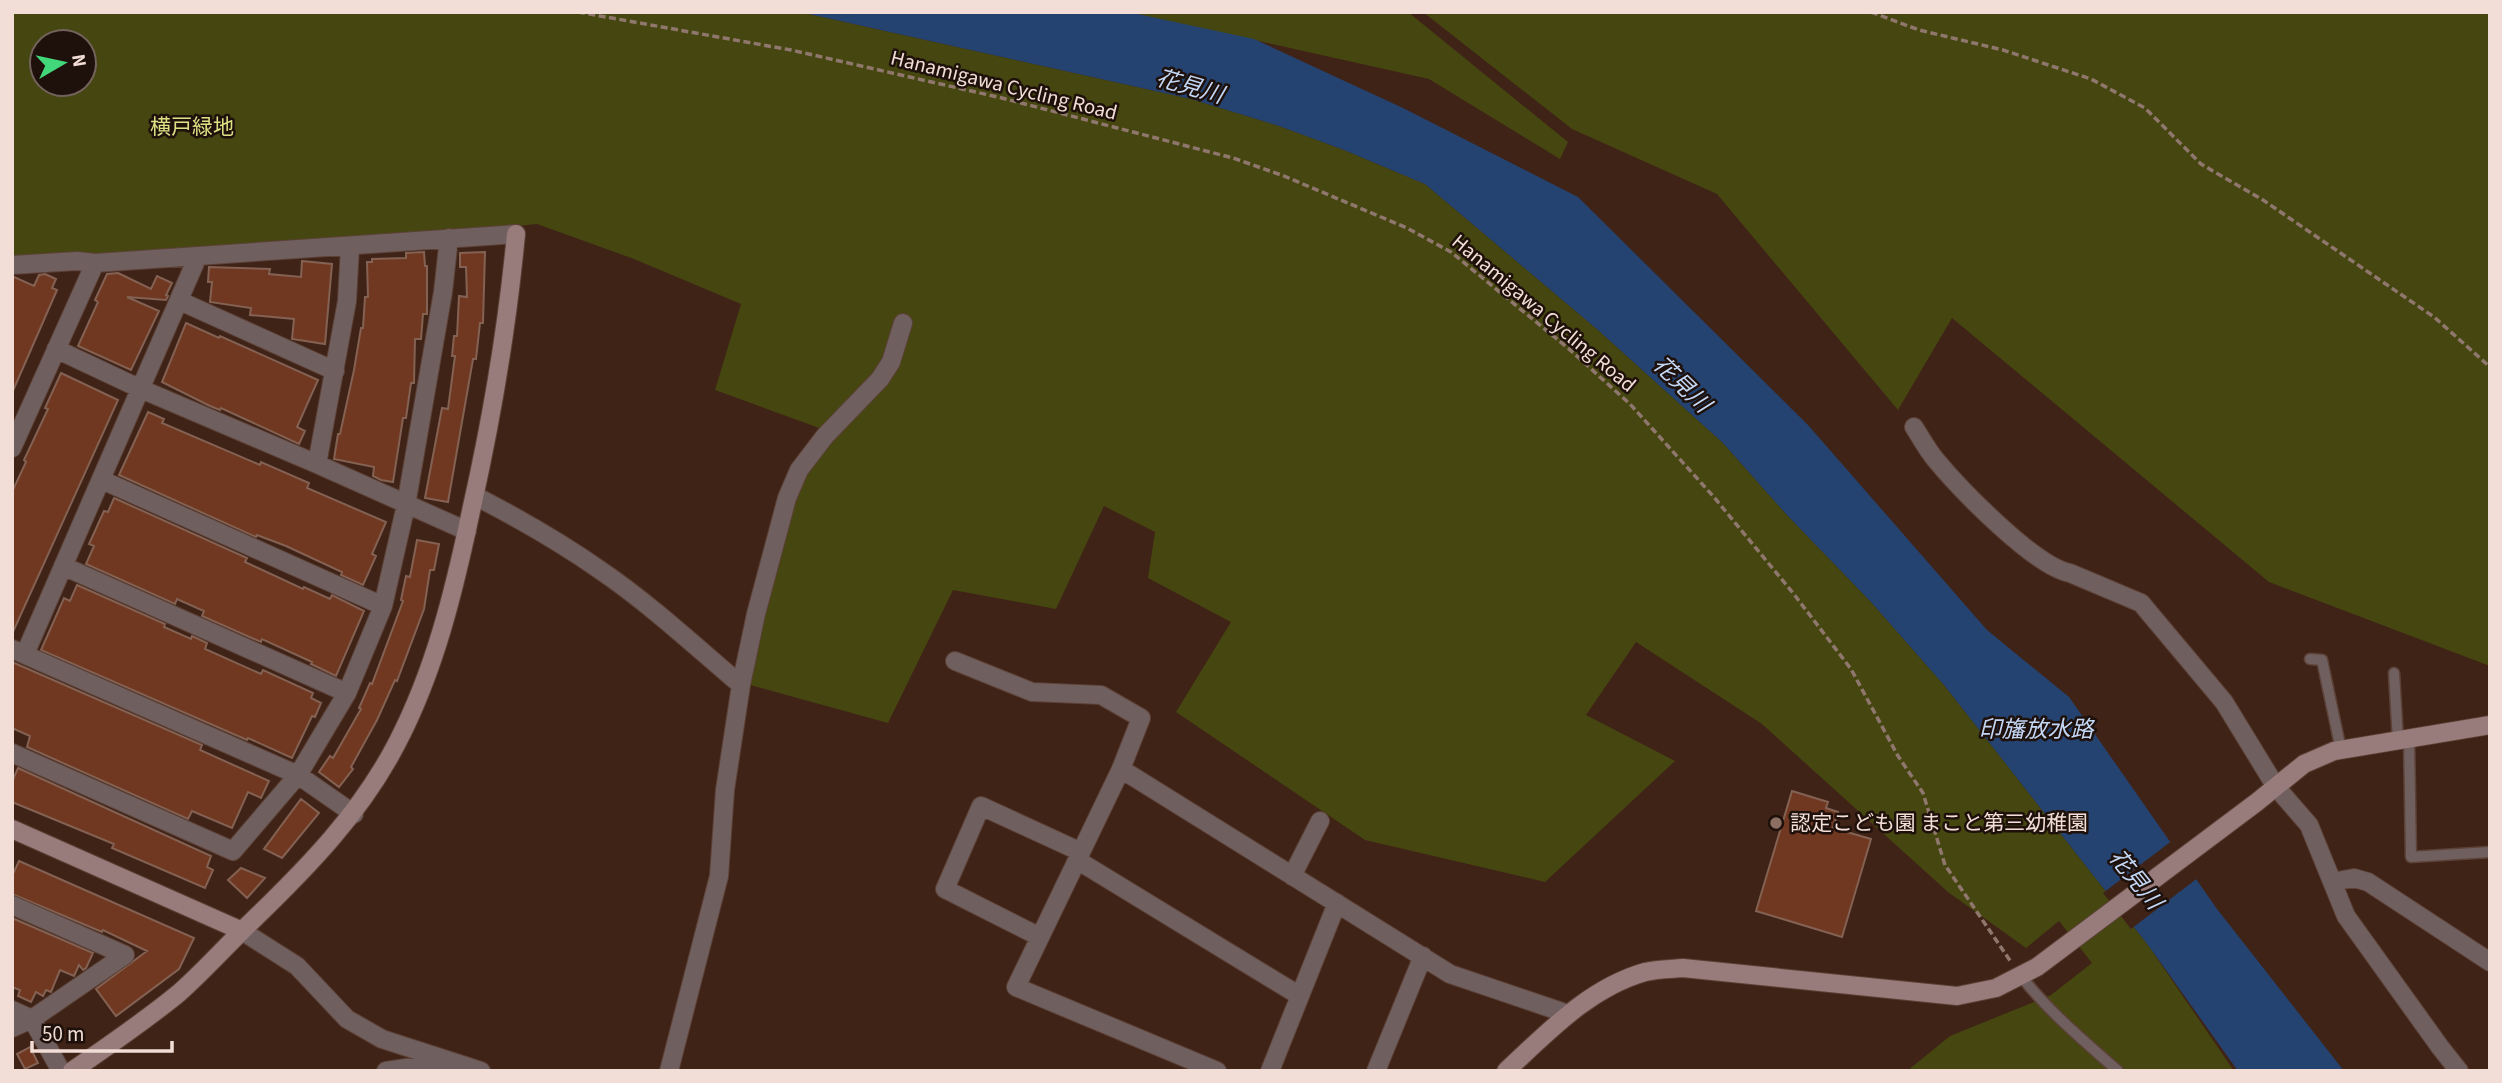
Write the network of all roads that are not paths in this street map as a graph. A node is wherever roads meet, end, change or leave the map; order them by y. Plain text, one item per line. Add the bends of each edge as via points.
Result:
1 (449, 238) junction
2 (351, 247) junction
3 (198, 256) junction
4 (95, 263) junction
5 (12, 265) edge
6 (180, 301) junction
7 (903, 323) dead end
8 (56, 349) junction
9 (335, 371) junction
10 (141, 389) junction
11 (1914, 427) dead end
12 (12, 448) edge
13 (317, 464) junction
14 (102, 480) junction
15 (475, 496) junction
16 (406, 505) junction
17 (467, 531) junction
18 (63, 566) junction
19 (383, 606) junction
20 (19, 652) edge
21 (2311, 659) dead end
22 (955, 661) dead end
23 (2394, 673) dead end
24 (741, 685) junction
25 (347, 693) junction
26 (2489, 725) edge
27 (2490, 738) edge
28 (2403, 740) junction
29 (2342, 750) junction
30 (12, 752) edge
31 (1121, 769) junction
32 (298, 775) junction
33 (2276, 787) junction
34 (354, 814) junction
35 (1320, 821) dead end
36 (12, 829) edge
37 (2490, 852) edge
38 (1079, 856) junction
39 (1292, 876) junction
40 (2332, 882) junction
41 (1337, 903) junction
42 (12, 905) edge
43 (242, 931) junction
44 (1040, 937) junction
45 (1423, 956) junction
46 (2490, 962) edge
47 (2017, 971) junction
48 (1300, 996) junction
49 (12, 1010) edge
50 (1568, 1013) junction
51 (32, 1019) junction
52 (12, 1028) edge
53 (454, 1061) junction
54 (479, 1070) edge
55 (61, 1071) edge
56 (72, 1071) edge
57 (386, 1071) edge
58 (668, 1071) edge
59 (1217, 1071) edge
60 (1270, 1071) edge
61 (1376, 1071) edge
62 (1506, 1071) edge
63 (2118, 1071) edge
64 (2459, 1071) edge

1 - 2 street
1 - 15 street via 516,234 506,330
1 - 16 street
2 - 3 street
2 - 9 street
3 - 4 street
3 - 6 street
4 - 5 street
4 - 8 street
6 - 9 street
6 - 10 street
7 - 24 street via 891,362 880,379 799,470 787,498
8 - 10 street
8 - 12 street
9 - 13 street
10 - 13 street
10 - 14 street
11 - 33 street via 1934,458 1999,527 2058,571 2141,603 2224,702
13 - 16 street
14 - 18 street
14 - 19 street
15 - 17 street
15 - 24 street via 600,570
16 - 17 street
16 - 19 street
17 - 34 street via 428,676 397,744
18 - 20 street
18 - 25 street
19 - 25 street
20 - 32 street
21 - 29 lane via 2322,660
22 - 31 street via 1032,692 1101,695 1141,718
23 - 28 lane
24 - 58 street via 725,790 719,877
25 - 32 street
26 - 27 lane
26 - 28 street
28 - 29 street
28 - 37 lane via 2411,857
29 - 33 street via 2304,764
30 - 32 street via 233,851
31 - 38 street
31 - 39 street
32 - 34 street
33 - 40 street via 2309,825
33 - 47 street via 2038,967
34 - 43 street via 301,875
35 - 39 street
36 - 43 street
38 - 44 street
38 - 44 street via 981,806 945,889
38 - 48 street
39 - 41 street
40 - 46 street via 2354,878 2368,883
40 - 64 street via 2346,916
41 - 45 street
41 - 48 street
42 - 51 street via 125,955
43 - 53 street via 296,966 347,1019 382,1039
43 - 56 street via 181,991
44 - 59 street via 1016,987
45 - 50 street via 1450,974
45 - 61 street
47 - 50 street via 1996,988 1958,996 1683,968 1647,971 1608,986
47 - 63 lane via 2053,1014
48 - 60 street
49 - 51 street
50 - 62 street
51 - 52 street
51 - 55 street
53 - 54 street
53 - 57 street

